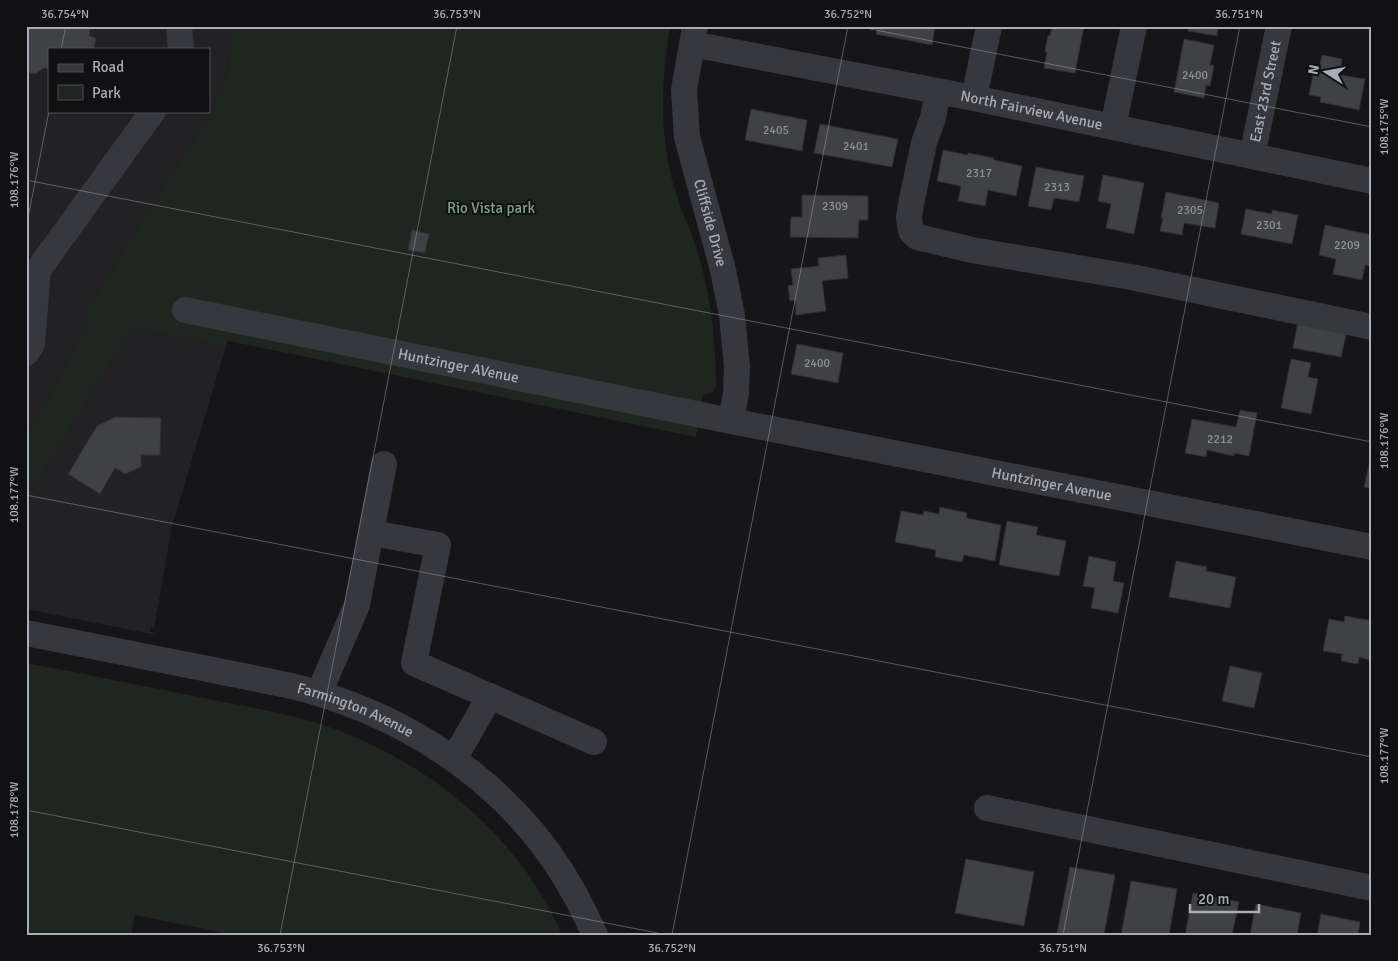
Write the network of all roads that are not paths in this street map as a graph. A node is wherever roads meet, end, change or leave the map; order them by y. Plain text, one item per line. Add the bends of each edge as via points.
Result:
1 (179, 26) edge
2 (988, 26) edge
3 (1134, 26) edge
4 (1278, 26) edge
5 (694, 35) edge
6 (181, 48) edge
7 (938, 91) junction
8 (974, 98) junction
9 (152, 112) edge
10 (1113, 127) junction
11 (1252, 156) junction
12 (1372, 181) edge
13 (185, 310) dead end
14 (1372, 327) edge
15 (26, 353) edge
16 (731, 421) junction
17 (384, 464) dead end
18 (372, 533) junction
19 (1372, 547) edge
20 (26, 633) edge
21 (319, 693) junction
22 (490, 696) junction
23 (594, 742) dead end
24 (454, 759) junction
25 (987, 808) dead end
26 (1372, 888) edge
27 (595, 935) edge

1 - 6 street
2 - 8 street
3 - 10 street
4 - 11 street, East 23rd Street
5 - 7 street, North Fairview Avenue
5 - 16 street, Cliffside Drive via 684,90 687,137 732,315 737,367
7 - 8 street, North Fairview Avenue
7 - 14 street via 911,204 909,218 917,237
8 - 10 street, North Fairview Avenue
9 - 15 street via 38,270 32,344
10 - 11 street, North Fairview Avenue
11 - 12 street, North Fairview Avenue
13 - 16 street, Huntzinger AVenue
16 - 19 street, Huntzinger Avenue
17 - 18 street
18 - 21 street via 357,606
18 - 22 street via 438,545 414,663
20 - 21 street, Farmington Avenue
21 - 24 street, Farmington Avenue via 376,715
22 - 23 street
22 - 24 street
24 - 27 street, Farmington Avenue via 500,798 549,853
25 - 26 street

